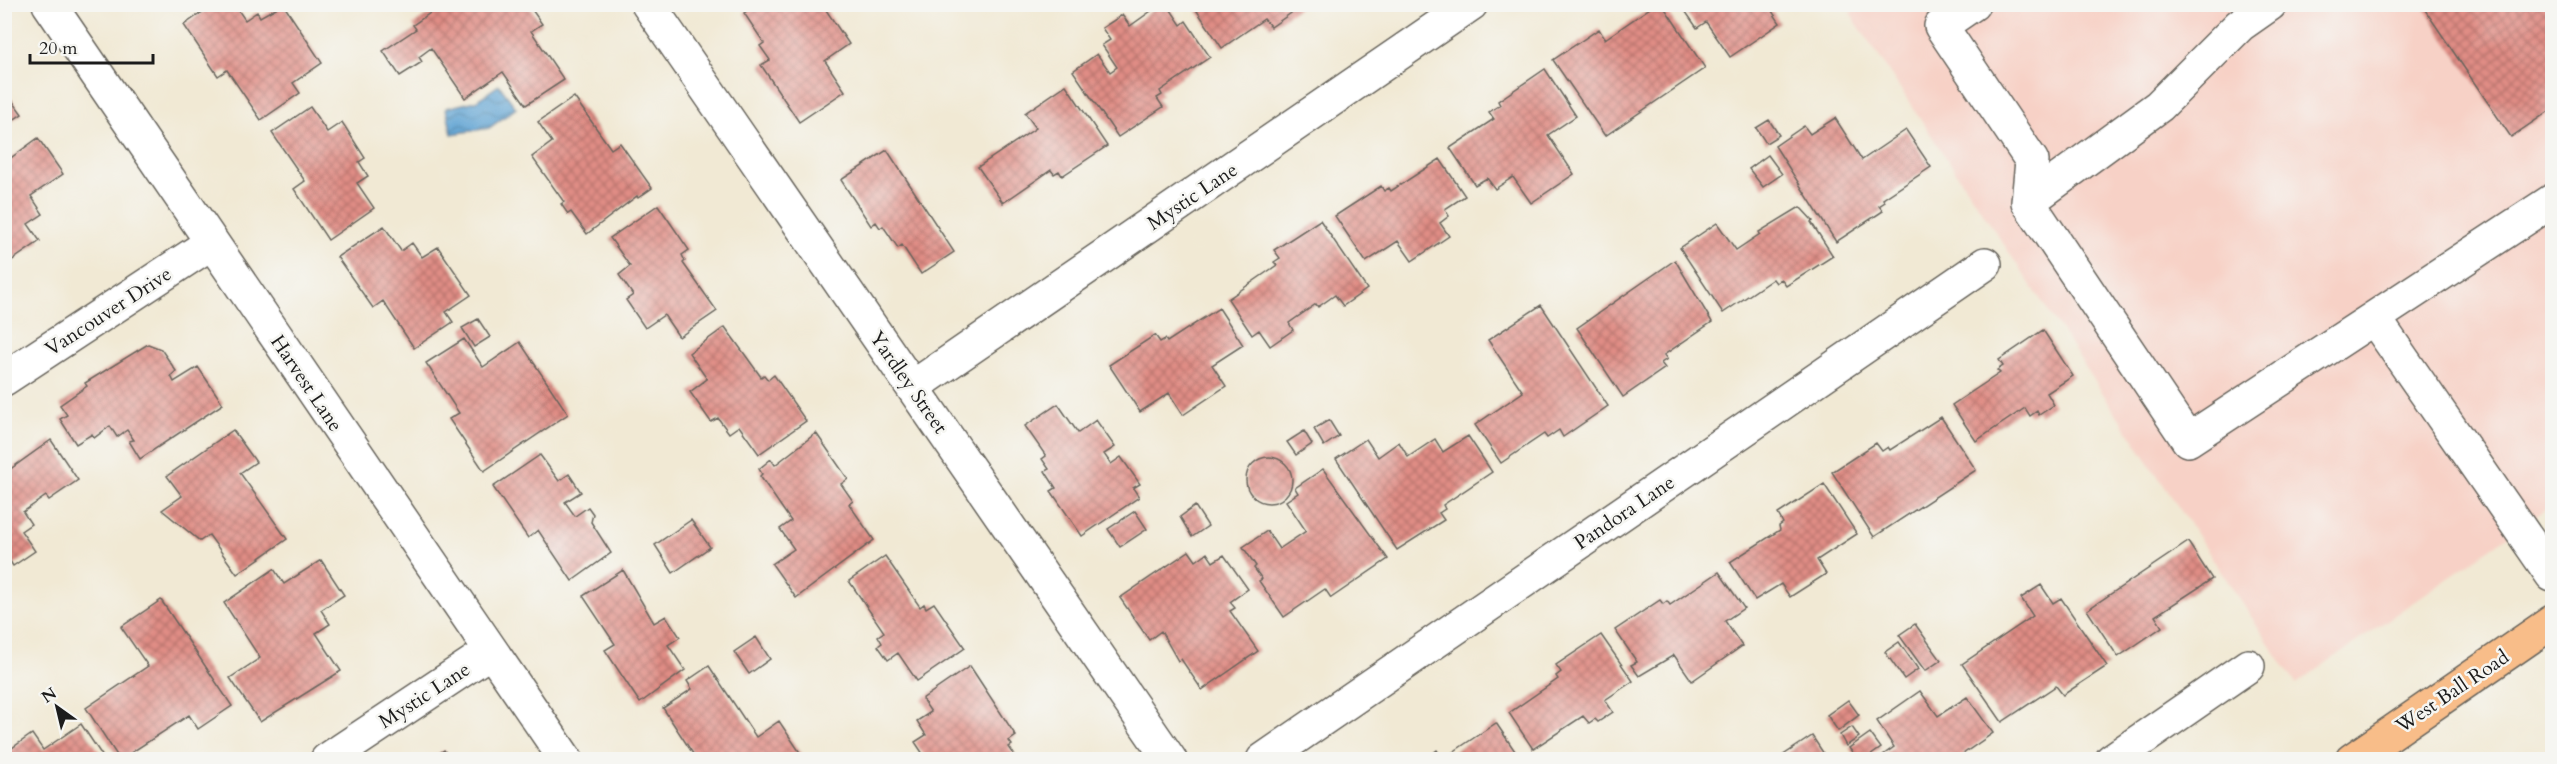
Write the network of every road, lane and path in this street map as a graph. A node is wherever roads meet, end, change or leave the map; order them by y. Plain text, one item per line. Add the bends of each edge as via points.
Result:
1 (50, 4) edge
2 (648, 4) edge
3 (1471, 4) edge
4 (1973, 4) edge
5 (2270, 4) edge
6 (2553, 201) edge
7 (2028, 202) junction
8 (211, 243) junction
9 (1985, 264) dead end
10 (2374, 318) junction
11 (4, 379) edge
12 (913, 387) junction
13 (2553, 575) edge
14 (2553, 622) edge
15 (490, 651) junction
16 (2248, 666) dead end
17 (327, 759) edge
18 (566, 759) edge
19 (1170, 759) edge
20 (1263, 759) edge
21 (2112, 759) edge
22 (2352, 759) edge

1 - 8 street, Harvest Lane
2 - 12 street, Yardley Street
3 - 12 street, Mystic Lane
4 - 7 street via 1941,26 2032,162
5 - 7 street via 2240,25 2159,106
6 - 10 street
7 - 10 street via 2188,440
8 - 11 street, Vancouver Drive
8 - 15 street, Harvest Lane
9 - 20 street, Pandora Lane
10 - 13 street
12 - 19 street, Yardley Street
14 - 22 main road, West Ball Road
15 - 17 street, Mystic Lane
15 - 18 street, Harvest Lane
16 - 21 street

